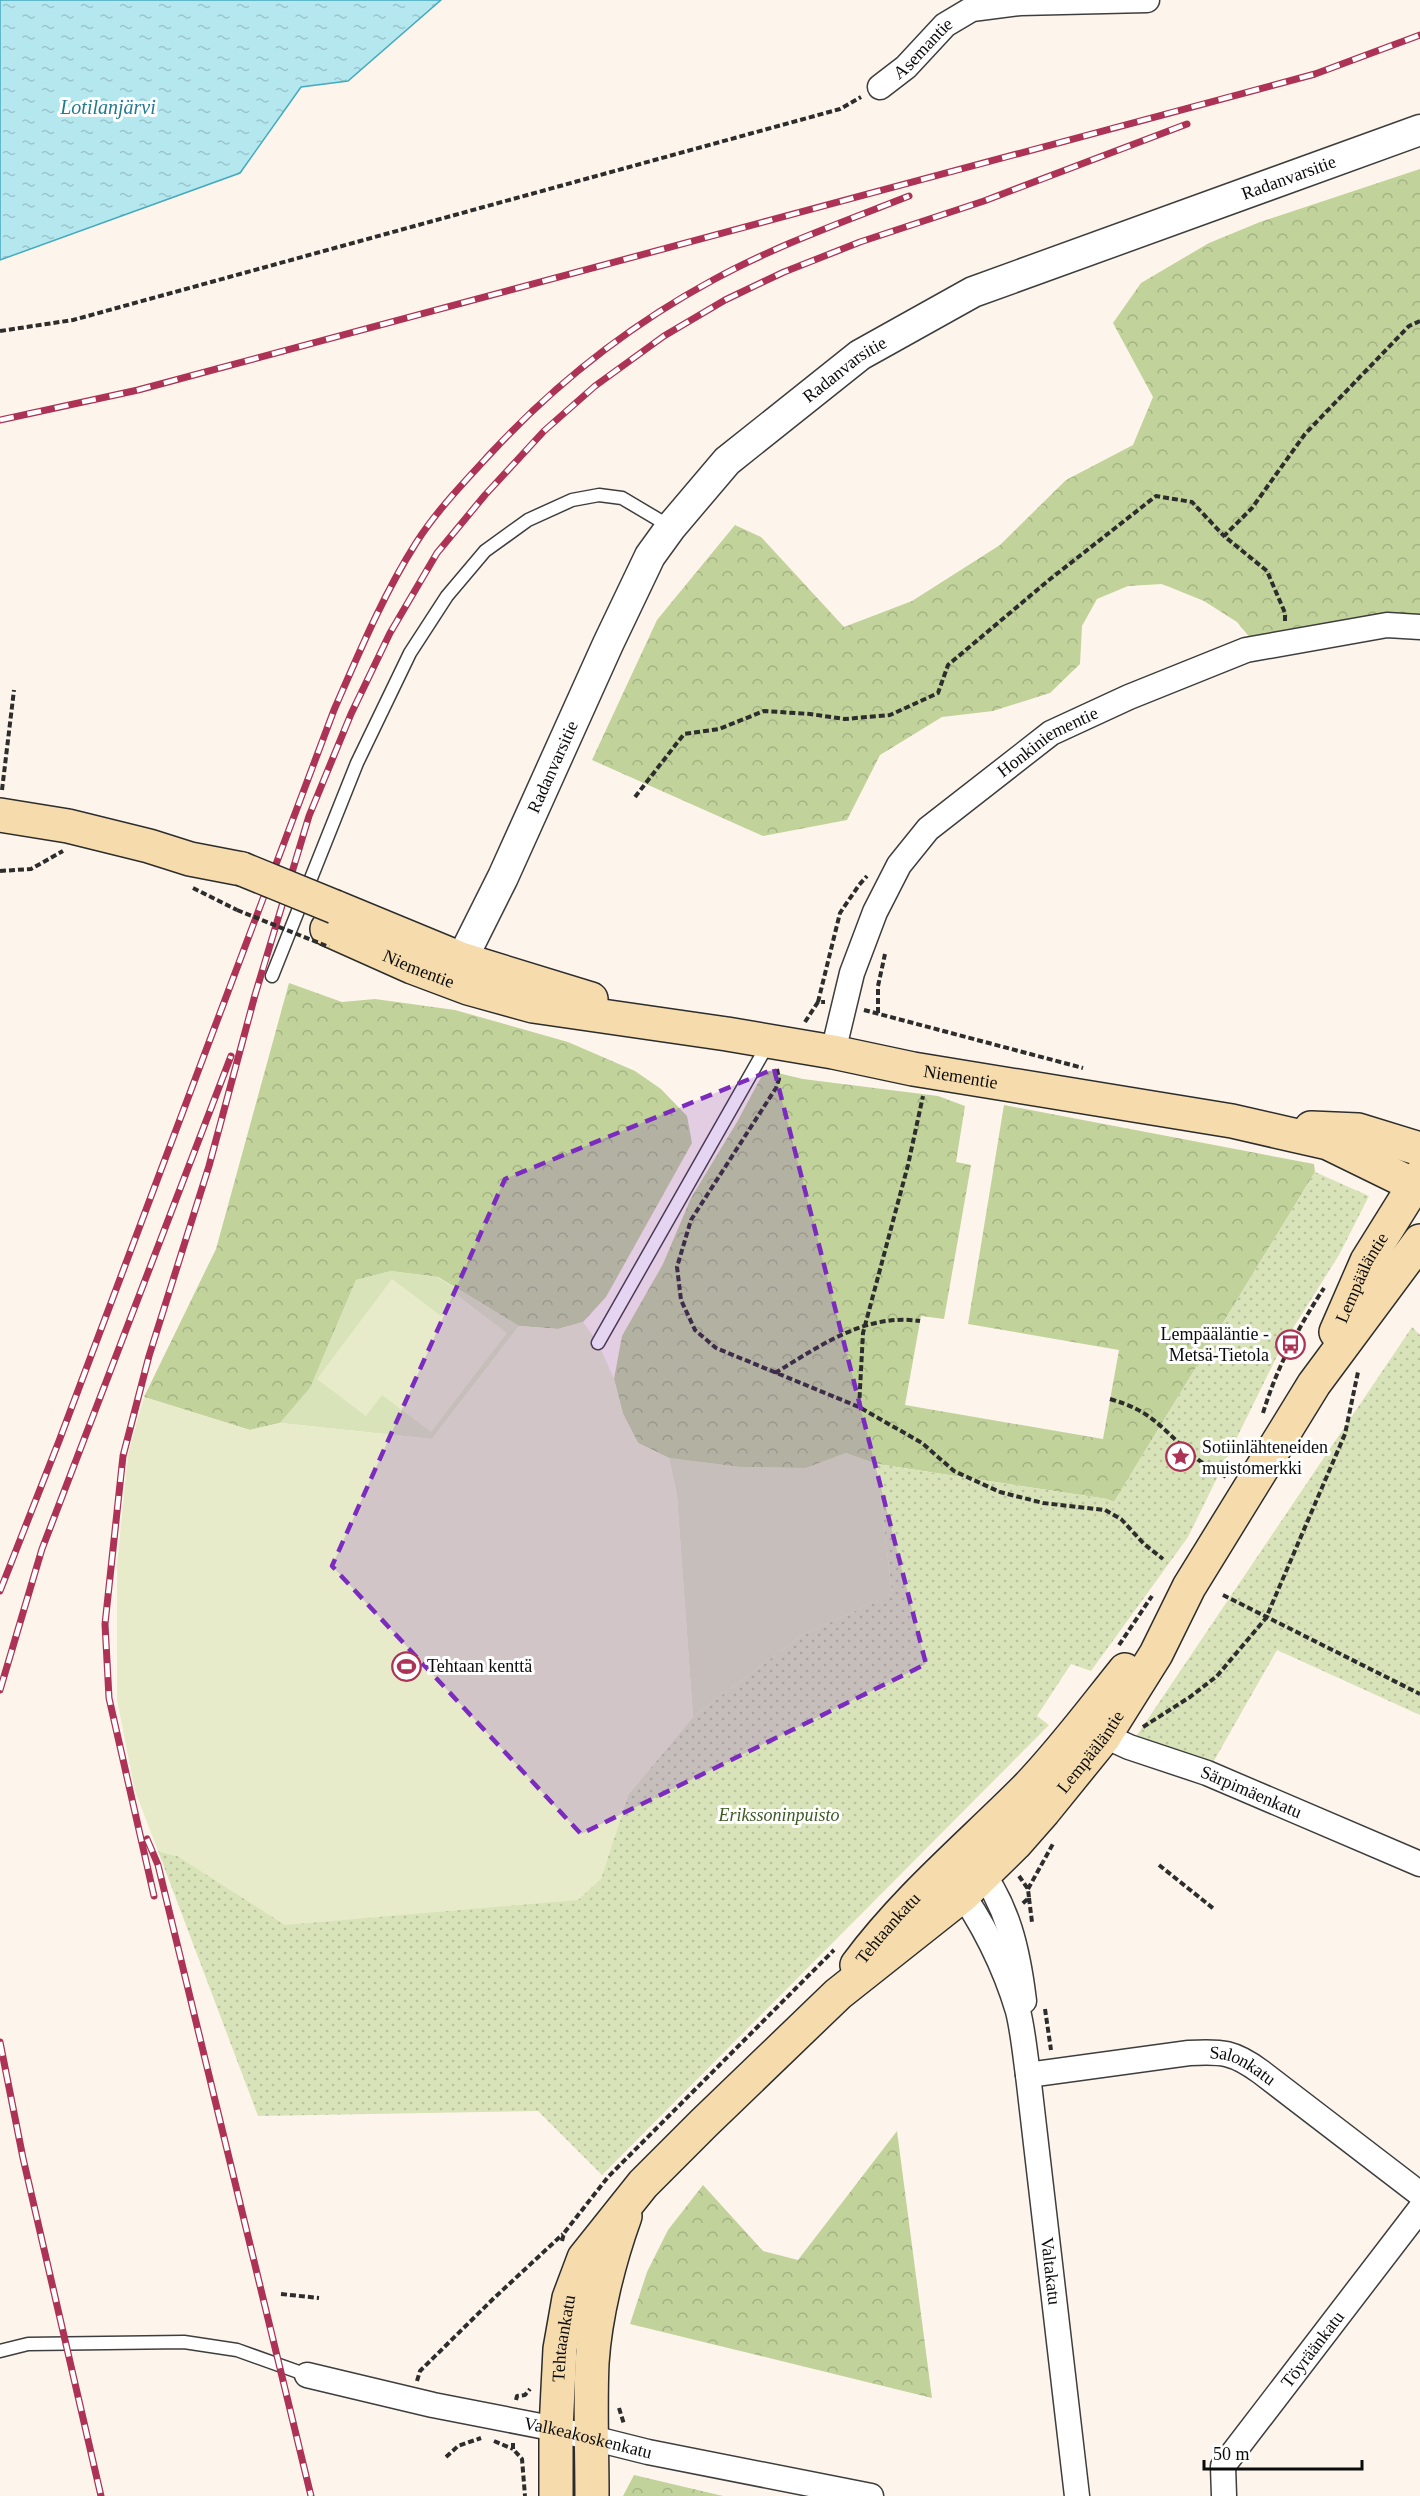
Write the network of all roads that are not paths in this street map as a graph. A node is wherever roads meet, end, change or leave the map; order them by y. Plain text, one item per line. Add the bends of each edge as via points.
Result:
1 (1147, 0) edge
2 (879, 87) road end
3 (1420, 130) edge
4 (671, 527) junction
5 (1420, 627) edge
6 (1, 804) edge
7 (467, 974) junction
8 (272, 976) dead end
9 (772, 1051) junction
10 (833, 1052) junction
11 (1256, 1126) junction
12 (1420, 1149) edge
13 (1418, 1183) edge
14 (1420, 1241) edge
15 (598, 1343) dead end
16 (1314, 1384) junction
17 (1093, 1731) junction
18 (954, 1859) junction
19 (1420, 1864) edge
20 (974, 1885) junction
21 (838, 1994) junction
22 (1028, 2075) junction
23 (1420, 2194) edge
24 (630, 2200) junction
25 (1420, 2210) edge
26 (0, 2351) edge
27 (307, 2375) joint
28 (556, 2429) junction
29 (592, 2438) junction
30 (556, 2496) edge
31 (592, 2496) edge
32 (871, 2496) edge
33 (1077, 2496) edge
34 (1224, 2496) edge

1 - 2 street, Asemantie via 1020,3 972,9 945,25 906,67
3 - 4 street, Radanvarsitie via 974,292 860,355 727,460
4 - 7 street, Radanvarsitie via 650,556 608,644 503,876
4 - 8 lane via 622,498 599,495 572,500 528,520 485,551 447,596 410,653 357,763
5 - 10 street, Honkiniementie via 1387,625 1246,650 1051,733 928,829 899,865 874,912 852,973
6 - 7 main road, Niementie, bridge via 190,859 238,889 330,928
7 - 9 main road, Niementie via 641,1014
9 - 10 main road, Niementie
9 - 15 lane
10 - 11 main road, Niementie
11 - 12 main road, Niementie via 1358,1130
11 - 13 main road, Niementie via 1328,1143
13 - 16 main road, Lempääläntie via 1367,1261
14 - 16 main road, Lempääläntie
16 - 17 main road, Lempääläntie via 1173,1588 1156,1654
17 - 18 main road, Lempääläntie via 1027,1787
17 - 19 street, Särpimäenkatu via 1207,1773
17 - 20 main road, Lempääläntie via 1015,1844
18 - 20 street, Valtakatu
18 - 21 main road, Tehtaankatu via 878,1936
20 - 21 main road, Tehtaankatu
20 - 22 street, Valtakatu via 1018,2012
21 - 24 main road, Tehtaankatu
22 - 23 street, Salonkatu via 1190,2053 1236,2055
22 - 33 street, Valtakatu
24 - 28 main road, Tehtaankatu via 584,2258 569,2298 560,2349
24 - 29 main road, Tehtaankatu via 611,2260 598,2322 592,2362
25 - 34 street, Töyräänkatu via 1223,2466
26 - 27 lane via 28,2344 184,2342 237,2350
27 - 28 street, Valkeakoskenkatu
28 - 29 street, Valkeakoskenkatu
28 - 30 main road, Tehtaankatu
29 - 31 main road, Tehtaankatu
29 - 32 street, Valkeakoskenkatu

